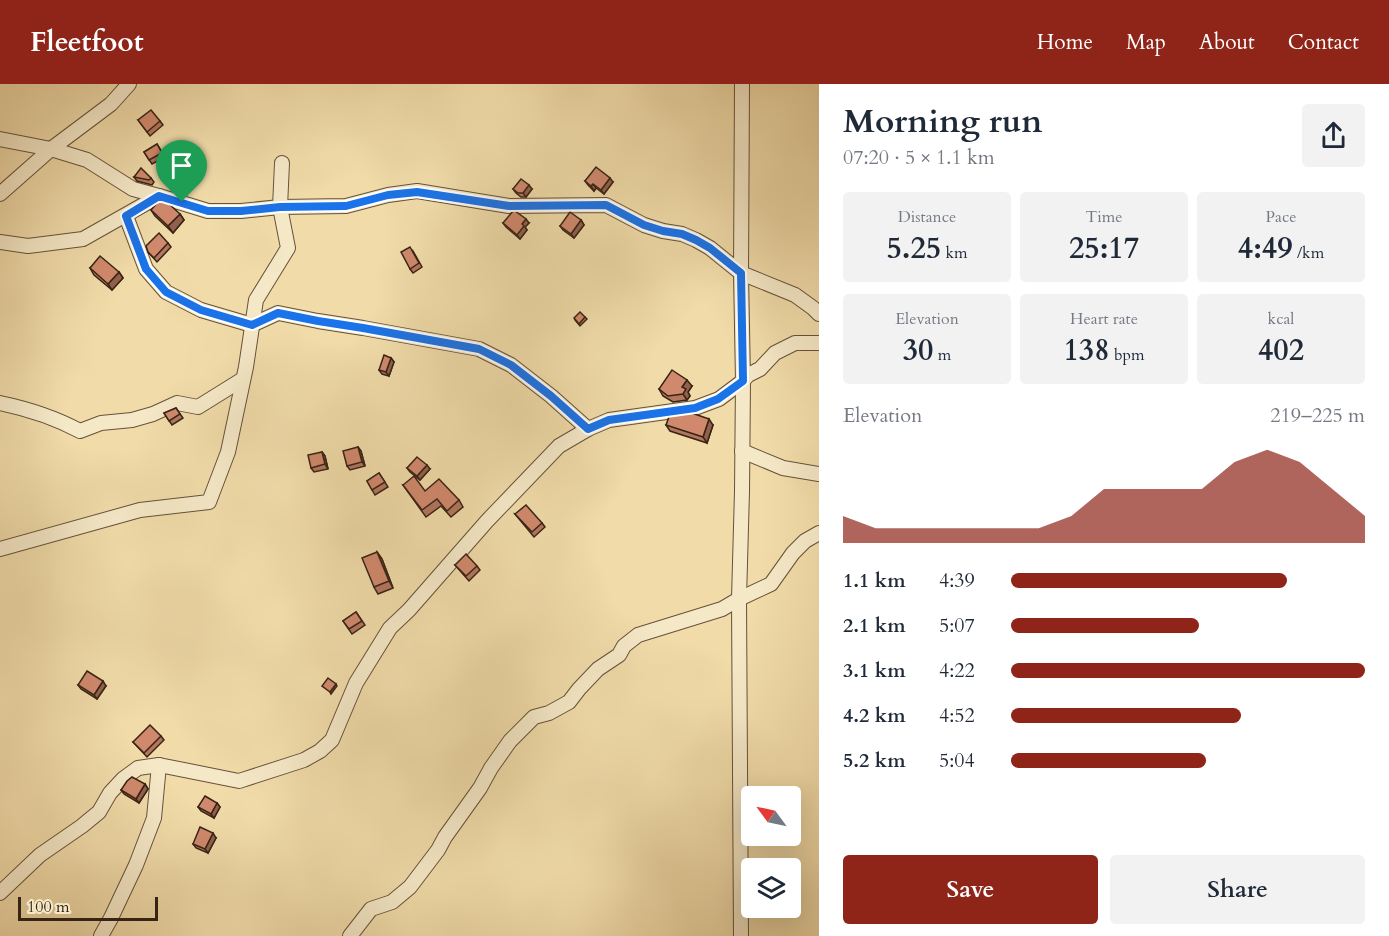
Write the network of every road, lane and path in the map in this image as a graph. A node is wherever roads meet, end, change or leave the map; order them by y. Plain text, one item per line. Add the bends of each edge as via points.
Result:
1 (129, 84) edge
2 (742, 84) edge
3 (0, 139) edge
4 (51, 149) junction
5 (282, 163) dead end
6 (0, 194) edge
7 (159, 196) junction
8 (280, 207) junction
9 (126, 216) junction
10 (0, 242) edge
11 (741, 273) junction
12 (819, 314) edge
13 (252, 325) junction
14 (819, 343) edge
15 (243, 379) junction
16 (743, 381) junction
17 (0, 403) edge
18 (588, 429) junction
19 (742, 450) junction
20 (819, 474) edge
21 (819, 533) edge
22 (2, 548) edge
23 (0, 563) edge
24 (739, 599) junction
25 (159, 765) junction
26 (0, 892) edge
27 (101, 936) edge
28 (350, 936) edge
29 (741, 936) edge

1 - 4 street via 111,104
2 - 11 street
3 - 4 street
4 - 6 street
4 - 7 street via 87,159 133,189
5 - 8 street
7 - 8 street via 208,211
7 - 9 street
8 - 11 street via 346,206 417,192 509,206 606,205 644,225 696,240
8 - 13 street via 288,248 256,300
9 - 10 street via 83,239 28,246
9 - 13 street via 146,269 166,292 201,310
11 - 12 street via 795,295
11 - 16 street
13 - 15 street
13 - 18 street via 278,313 479,349 511,365
14 - 16 street via 795,344 775,353
15 - 17 street via 198,407 177,403 153,414 101,423 80,431 28,408
15 - 22 street via 228,452 209,502 140,510
16 - 18 street via 718,399 695,408 609,420
16 - 19 street
18 - 25 street via 559,446 390,628 356,682 332,740 320,751 239,781
19 - 20 street via 783,468
19 - 24 street
21 - 24 street via 793,553 771,584
22 - 23 street
24 - 28 street via 722,609 638,635 598,669 569,702 534,717 510,741 410,887 392,902 371,909
24 - 29 street
25 - 26 street via 138,768 123,779 99,812 40,855
25 - 27 street via 154,818

